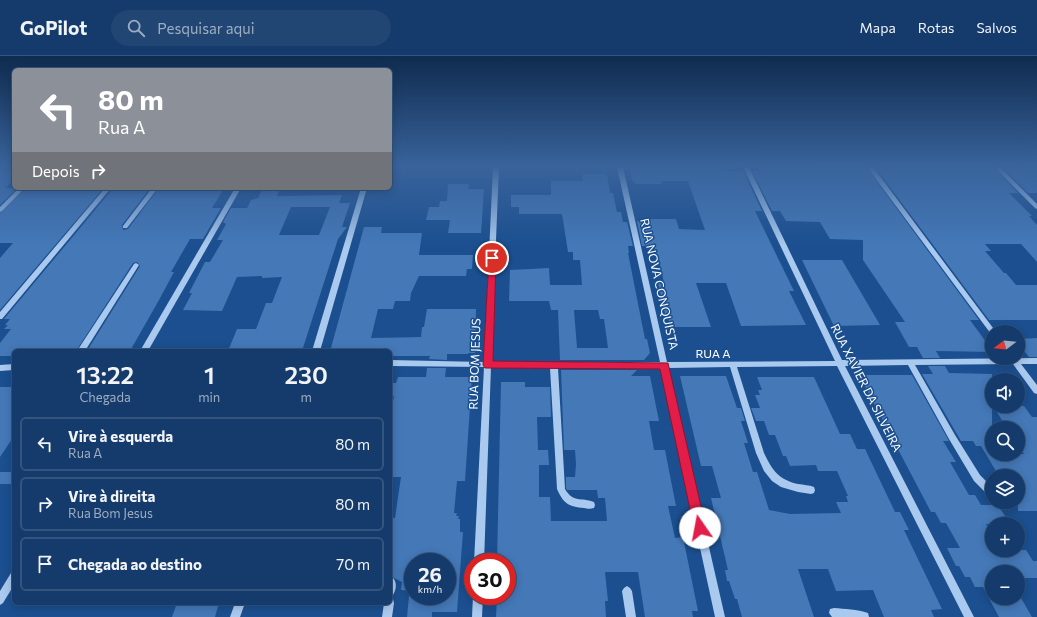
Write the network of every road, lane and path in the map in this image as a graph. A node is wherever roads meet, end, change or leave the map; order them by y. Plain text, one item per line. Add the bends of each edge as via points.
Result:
1 (17, 193) edge
2 (104, 193) edge
3 (151, 193) edge
4 (235, 193) edge
5 (362, 193) edge
6 (495, 193) edge
7 (626, 193) edge
8 (758, 193) edge
9 (890, 193) edge
10 (1023, 193) edge
11 (1037, 207) edge
12 (0, 210) edge
13 (125, 227) dead end
14 (136, 265) dead end
15 (0, 318) edge
16 (988, 325) edge
17 (81, 349) edge
18 (145, 349) edge
19 (317, 349) edge
20 (1025, 360) edge
21 (985, 361) edge
22 (1037, 361) edge
23 (392, 363) edge
24 (910, 363) junction
25 (840, 364) junction
26 (488, 365) junction
27 (554, 365) junction
28 (664, 365) junction
29 (733, 365) junction
30 (1017, 365) edge
31 (12, 367) edge
32 (0, 368) edge
33 (1037, 391) edge
34 (985, 485) edge
35 (811, 490) dead end
36 (591, 505) dead end
37 (479, 553) edge
38 (12, 579) edge
39 (627, 591) dead end
40 (0, 600) edge
41 (239, 605) edge
42 (389, 605) edge
43 (478, 605) edge
44 (834, 613) dead end
45 (236, 617) edge
46 (387, 617) edge
47 (477, 617) edge
48 (631, 617) edge
49 (720, 617) edge
50 (864, 617) edge
51 (969, 617) edge

1 - 12 street
2 - 15 street
3 - 13 street
4 - 18 street
5 - 19 street
6 - 26 street, RUA BOM JESUS
7 - 28 street, RUA NOVA CONQUISTA
8 - 25 street, RUA XAVIER DA SILVEIRA
9 - 16 street
10 - 11 street
14 - 17 street
20 - 22 street, RUA A
21 - 24 street, RUA A
23 - 26 street, RUA A
24 - 25 street, RUA A
24 - 34 street via 977,478
25 - 29 street, RUA A
25 - 51 street, RUA XAVIER DA SILVEIRA
26 - 27 street, RUA A
26 - 37 street, RUA BOM JESUS
27 - 28 street, RUA A
27 - 36 street via 562,489 567,500
28 - 29 street, RUA A
28 - 49 street, RUA NOVA CONQUISTA
29 - 35 street via 767,468 784,484
30 - 33 street
31 - 32 street
38 - 40 street
39 - 48 street
41 - 45 street
42 - 46 street
43 - 47 street
44 - 50 street

